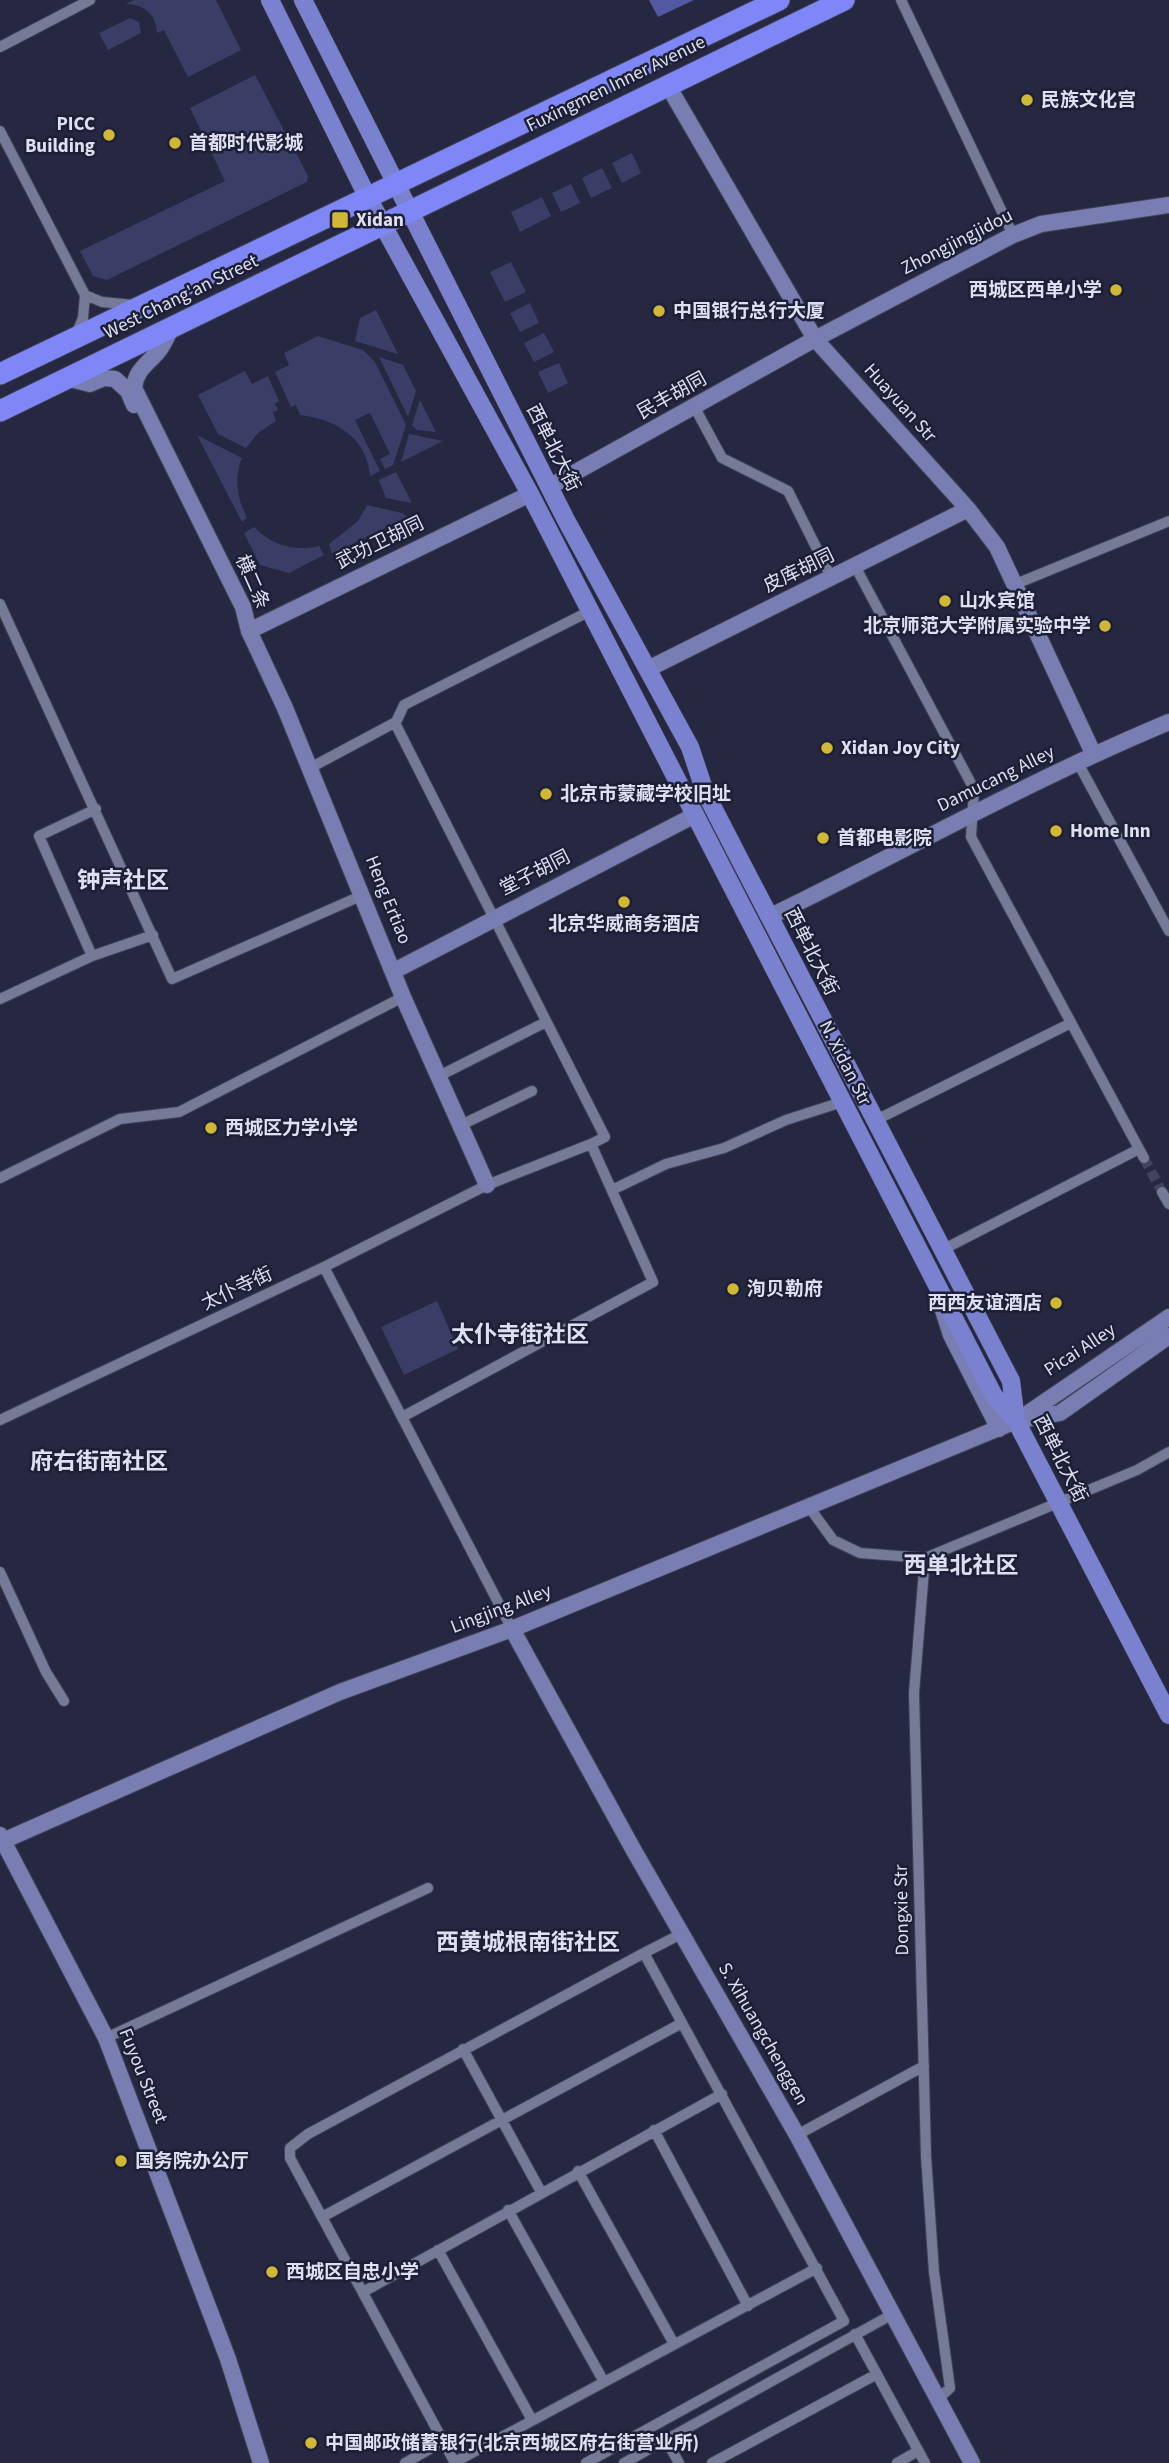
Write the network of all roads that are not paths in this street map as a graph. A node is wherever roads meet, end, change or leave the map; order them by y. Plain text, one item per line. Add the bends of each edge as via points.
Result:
1 (90, 0) edge
2 (270, 0) edge
3 (303, 0) edge
4 (779, 0) edge
5 (844, 0) edge
6 (901, 0) edge
7 (0, 47) edge
8 (667, 84) junction
9 (0, 131) edge
10 (396, 182) junction
11 (367, 196) junction
12 (1169, 205) edge
13 (410, 210) junction
14 (381, 223) junction
15 (1013, 235) junction
16 (85, 295) junction
17 (139, 305) junction
18 (172, 327) junction
19 (74, 339) junction
20 (815, 339) junction
21 (0, 374) edge
22 (66, 378) junction
23 (695, 408) junction
24 (0, 411) edge
25 (550, 487) junction
26 (530, 495) junction
27 (968, 509) junction
28 (1169, 521) edge
29 (855, 566) junction
30 (832, 579) junction
31 (1016, 584) junction
32 (0, 604) edge
33 (590, 611) junction
34 (249, 631) junction
35 (648, 669) junction
36 (1169, 722) edge
37 (395, 723) junction
38 (1093, 753) junction
39 (1078, 763) junction
40 (310, 768) junction
41 (96, 809) junction
42 (972, 812) junction
43 (695, 815) junction
44 (363, 895) junction
45 (769, 917) junction
46 (492, 918) junction
47 (1169, 931) edge
48 (153, 935) junction
49 (92, 956) junction
50 (394, 971) junction
51 (403, 997) junction
52 (0, 999) edge
53 (544, 1023) dead end
54 (1071, 1023) junction
55 (439, 1076) junction
56 (532, 1091) dead end
57 (842, 1102) junction
58 (874, 1121) junction
59 (461, 1125) junction
60 (591, 1144) junction
61 (0, 1178) edge
62 (487, 1185) junction
63 (612, 1189) junction
64 (1162, 1192) dead end
65 (1169, 1205) edge
66 (942, 1250) junction
67 (324, 1267) junction
68 (1169, 1317) edge
69 (1169, 1336) edge
70 (404, 1416) junction
71 (0, 1420) edge
72 (1007, 1425) junction
73 (1169, 1452) edge
74 (1059, 1503) junction
75 (809, 1507) junction
76 (925, 1558) junction
77 (1, 1577) edge
78 (512, 1629) junction
79 (64, 1701) dead end
80 (1169, 1715) edge
81 (2, 1838) edge
82 (428, 1888) dead end
83 (681, 1934) junction
84 (644, 1954) junction
85 (682, 2023) junction
86 (106, 2038) junction
87 (463, 2049) junction
88 (924, 2066) junction
89 (722, 2094) junction
90 (501, 2120) junction
91 (654, 2130) junction
92 (797, 2134) junction
93 (578, 2171) junction
94 (541, 2192) junction
95 (508, 2210) junction
96 (322, 2217) junction
97 (438, 2249) junction
98 (817, 2268) junction
99 (363, 2292) junction
100 (748, 2306) junction
101 (891, 2315) junction
102 (855, 2334) junction
103 (674, 2344) junction
104 (877, 2374) junction
105 (604, 2382) junction
106 (938, 2399) junction
107 (532, 2420) junction
108 (666, 2440) junction
109 (444, 2441) junction
110 (918, 2451) junction
111 (455, 2462) edge
112 (261, 2463) edge
113 (405, 2463) edge
114 (586, 2463) edge
115 (624, 2463) edge
116 (679, 2463) edge
117 (712, 2463) edge
118 (897, 2463) edge
119 (925, 2463) edge
120 (972, 2463) edge

1 - 7 street
2 - 11 main road
3 - 10 main road, 西单北大街
4 - 10 highway, Fuxingmen Inner Avenue
5 - 8 highway, Fuxingmen Inner Avenue
6 - 15 street
8 - 13 highway, Fuxingmen Inner Avenue
8 - 20 street, Huayuan Str
9 - 16 street
10 - 11 highway, Fuxingmen Inner Avenue
10 - 13 main road, 西单北大街
11 - 14 main road
11 - 17 highway, West Chang'an Street
12 - 15 street, Zhongjingjidou via 1041,224
13 - 14 highway, Fuxingmen Inner Avenue
13 - 25 main road, 西单北大街
14 - 18 highway, West Chang'an Street
14 - 26 main road
15 - 20 street, Zhongjingjidou
16 - 17 street via 103,302
16 - 19 street via 83,318
17 - 19 highway, West Chang'an Street
18 - 22 highway, West Chang'an Street
18 - 34 street, 横二条 via 159,351 135,378 134,388 243,607
19 - 21 highway, West Chang'an Street
20 - 23 street, 民丰胡同
20 - 27 street, Huayuan Str
22 - 24 highway, West Chang'an Street
22 - 34 street, 横二条 via 90,384 115,379 128,391 239,621
23 - 25 street, 民丰胡同
23 - 30 street via 722,458 788,491
25 - 35 main road, 西单北大街
26 - 33 main road
26 - 34 street, 武功卫胡同
27 - 29 street, 皮库胡同
27 - 31 street, Huayuan Str via 997,547
28 - 31 street
29 - 30 street, 皮库胡同
29 - 42 street via 974,789
30 - 35 street, 皮库胡同
31 - 38 street, Huayuan Str
32 - 41 street
33 - 37 street via 404,705
33 - 43 main road
34 - 40 street, Heng Ertiao
35 - 45 main road, 西单北大街 via 690,747 705,792
36 - 38 street, Damucang Alley
37 - 40 street
37 - 46 street
38 - 39 street, Damucang Alley
39 - 42 street, Damucang Alley
39 - 47 street
40 - 44 street, Heng Ertiao
41 - 48 street
41 - 49 street via 39,836
42 - 45 street, Damucang Alley
42 - 54 street via 971,837
43 - 46 street, 堂子胡同
43 - 57 main road, N. Xidan Str
44 - 48 street via 172,979
44 - 50 street, Heng Ertiao
45 - 58 main road, 西单北大街
46 - 50 street, 堂子胡同
46 - 60 street via 605,1137
48 - 49 street
49 - 52 street
50 - 51 street, Heng Ertiao
51 - 55 street, Heng Ertiao
51 - 61 street via 179,1112 120,1119
53 - 55 street
54 - 58 street
54 - 66 street via 1141,1154
55 - 59 street, Heng Ertiao
56 - 59 street
57 - 63 street via 786,1120 724,1148 666,1164
57 - 72 main road, N. Xidan Str
58 - 66 main road, 西单北大街
59 - 62 street, Heng Ertiao
60 - 62 street, 太仆寺街
60 - 63 street
62 - 67 street, 太仆寺街
63 - 70 street via 653,1282
64 - 65 street
66 - 72 main road, 西单北大街 via 1011,1381
67 - 70 street
67 - 71 street, 太仆寺街
68 - 72 street, Picai Alley
69 - 72 street via 1060,1413
70 - 78 street
72 - 74 main road, 西单北大街
72 - 75 street, Lingjing Alley
73 - 74 street
74 - 76 street
74 - 80 main road, 西单北大街
75 - 76 street via 833,1540 860,1553
75 - 78 street, Lingjing Alley
76 - 88 street, Dongxie Str via 914,1693
77 - 79 street
78 - 81 street, Lingjing Alley via 340,1692
78 - 83 street, S. Xihuangchenggen
81 - 86 street, Fuyou Street
82 - 86 street
83 - 84 street
83 - 92 street, S. Xihuangchenggen
84 - 85 street
84 - 87 street
85 - 89 street
85 - 90 street
86 - 112 street, Fuyou Street via 228,2359
87 - 90 street
87 - 96 street via 290,2148 290,2158
88 - 92 street
88 - 106 street, Dongxie Str via 933,2259 950,2388
89 - 91 street
89 - 98 street
90 - 94 street
90 - 96 street
91 - 93 street
91 - 100 street
92 - 101 street, S. Xihuangchenggen
93 - 94 street
93 - 103 street
94 - 95 street
95 - 97 street
95 - 105 street
96 - 99 street
97 - 99 street
97 - 107 street
98 - 100 street
98 - 114 street via 844,2321
99 - 109 street
100 - 103 street
101 - 102 street
101 - 106 street, S. Xihuangchenggen
102 - 104 street
102 - 108 street
103 - 105 street
104 - 110 street
104 - 117 street
105 - 107 street
106 - 120 street, S. Xihuangchenggen
107 - 111 street
108 - 115 street
108 - 116 street
109 - 111 street
109 - 113 street
110 - 118 street
110 - 119 street

